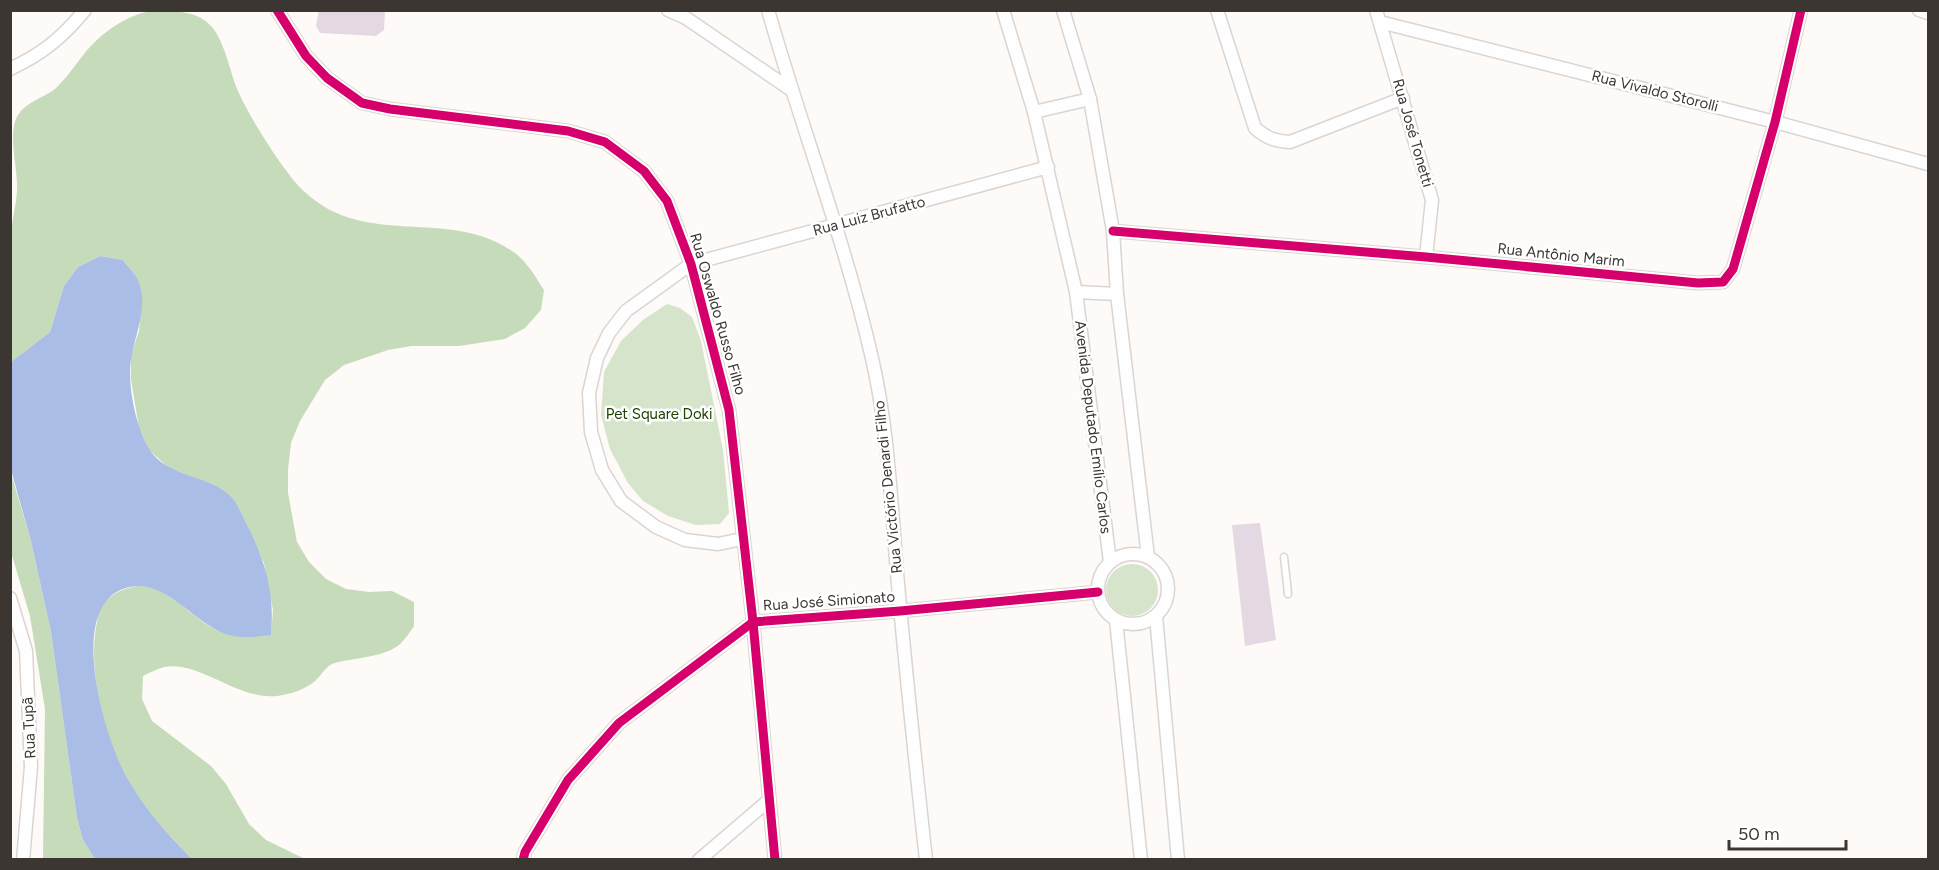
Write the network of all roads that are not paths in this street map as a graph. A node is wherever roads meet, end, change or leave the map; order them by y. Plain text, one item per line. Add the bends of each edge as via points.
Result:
1 (84, 10) edge
2 (277, 10) edge
3 (668, 10) edge
4 (768, 10) edge
5 (1003, 10) edge
6 (1063, 10) edge
7 (1217, 10) edge
8 (1801, 10) edge
9 (1919, 10) edge
10 (1929, 13) edge
11 (1378, 16) edge
12 (10, 69) edge
13 (790, 89) junction
14 (1403, 98) junction
15 (1090, 99) junction
16 (1034, 112) junction
17 (1775, 122) junction
18 (1929, 164) edge
19 (1048, 167) junction
20 (836, 225) junction
21 (1113, 231) junction
22 (1426, 257) junction
23 (691, 264) junction
24 (1076, 291) junction
25 (1117, 294) junction
26 (742, 539) junction
27 (1148, 557) junction
28 (1284, 557) dead end
29 (1110, 562) junction
30 (1098, 592) junction
31 (1288, 594) dead end
32 (10, 598) edge
33 (900, 611) junction
34 (1156, 616) junction
35 (1116, 620) junction
36 (753, 622) junction
37 (768, 801) junction
38 (23, 860) edge
39 (523, 860) edge
40 (699, 860) edge
41 (775, 860) edge
42 (926, 860) edge
43 (1142, 860) edge
44 (1178, 860) edge

1 - 12 street via 70,29 36,57
2 - 23 street, Rua Oswaldo Russo Filho via 306,56 327,78 362,103 390,110 568,131 605,142 644,171 667,201
3 - 13 street via 686,18
4 - 13 street, Rua Victório Denardi Filho
5 - 16 street, Avenida Deputado Emílio Carlos
6 - 15 street
7 - 14 street via 1255,128 1264,136 1290,142
8 - 17 street, Rua Antônio Marim
9 - 10 street
11 - 14 street, Rua José Tonetti
11 - 17 street, Rua Vivaldo Storolli
13 - 20 street, Rua Victório Denardi Filho
14 - 22 street, Rua José Tonetti via 1432,200
15 - 16 street
15 - 21 street
16 - 19 street, Avenida Deputado Emílio Carlos
17 - 18 street, Rua Vivaldo Storolli
17 - 22 street, Rua Antônio Marim via 1733,269 1723,282 1698,283
19 - 20 street, Rua Luiz Brufatto
19 - 24 street, Avenida Deputado Emílio Carlos
20 - 23 street, Rua Luiz Brufatto
20 - 33 street, Rua Victório Denardi Filho via 872,355 883,420
21 - 22 street, Rua Antônio Marim
21 - 25 street
23 - 26 street, Rua Oswaldo Russo Filho via 729,410
23 - 26 street via 626,311 609,333 597,358 589,393 591,432 602,470 621,501 656,527 685,540 718,544
24 - 25 street
24 - 29 street, Avenida Deputado Emílio Carlos
25 - 27 street
26 - 36 street, Rua Oswaldo Russo Filho
27 - 29 street via 1128,554
27 - 34 street via 1161,567 1168,584 1165,603
28 - 31 lane
29 - 30 street via 1101,575
30 - 33 street, Rua José Simionato
30 - 35 street via 1104,608
32 - 38 street, Rua Tupã via 26,651 31,767
33 - 36 street, Rua José Simionato
33 - 42 street, Rua Victório Denardi Filho
34 - 35 street via 1137,624
34 - 44 street
35 - 43 street
36 - 37 street, Rua Oswaldo Russo Filho
36 - 39 street, Rua José Simionato via 619,723 568,780
37 - 40 street
37 - 41 street, Rua Oswaldo Russo Filho

